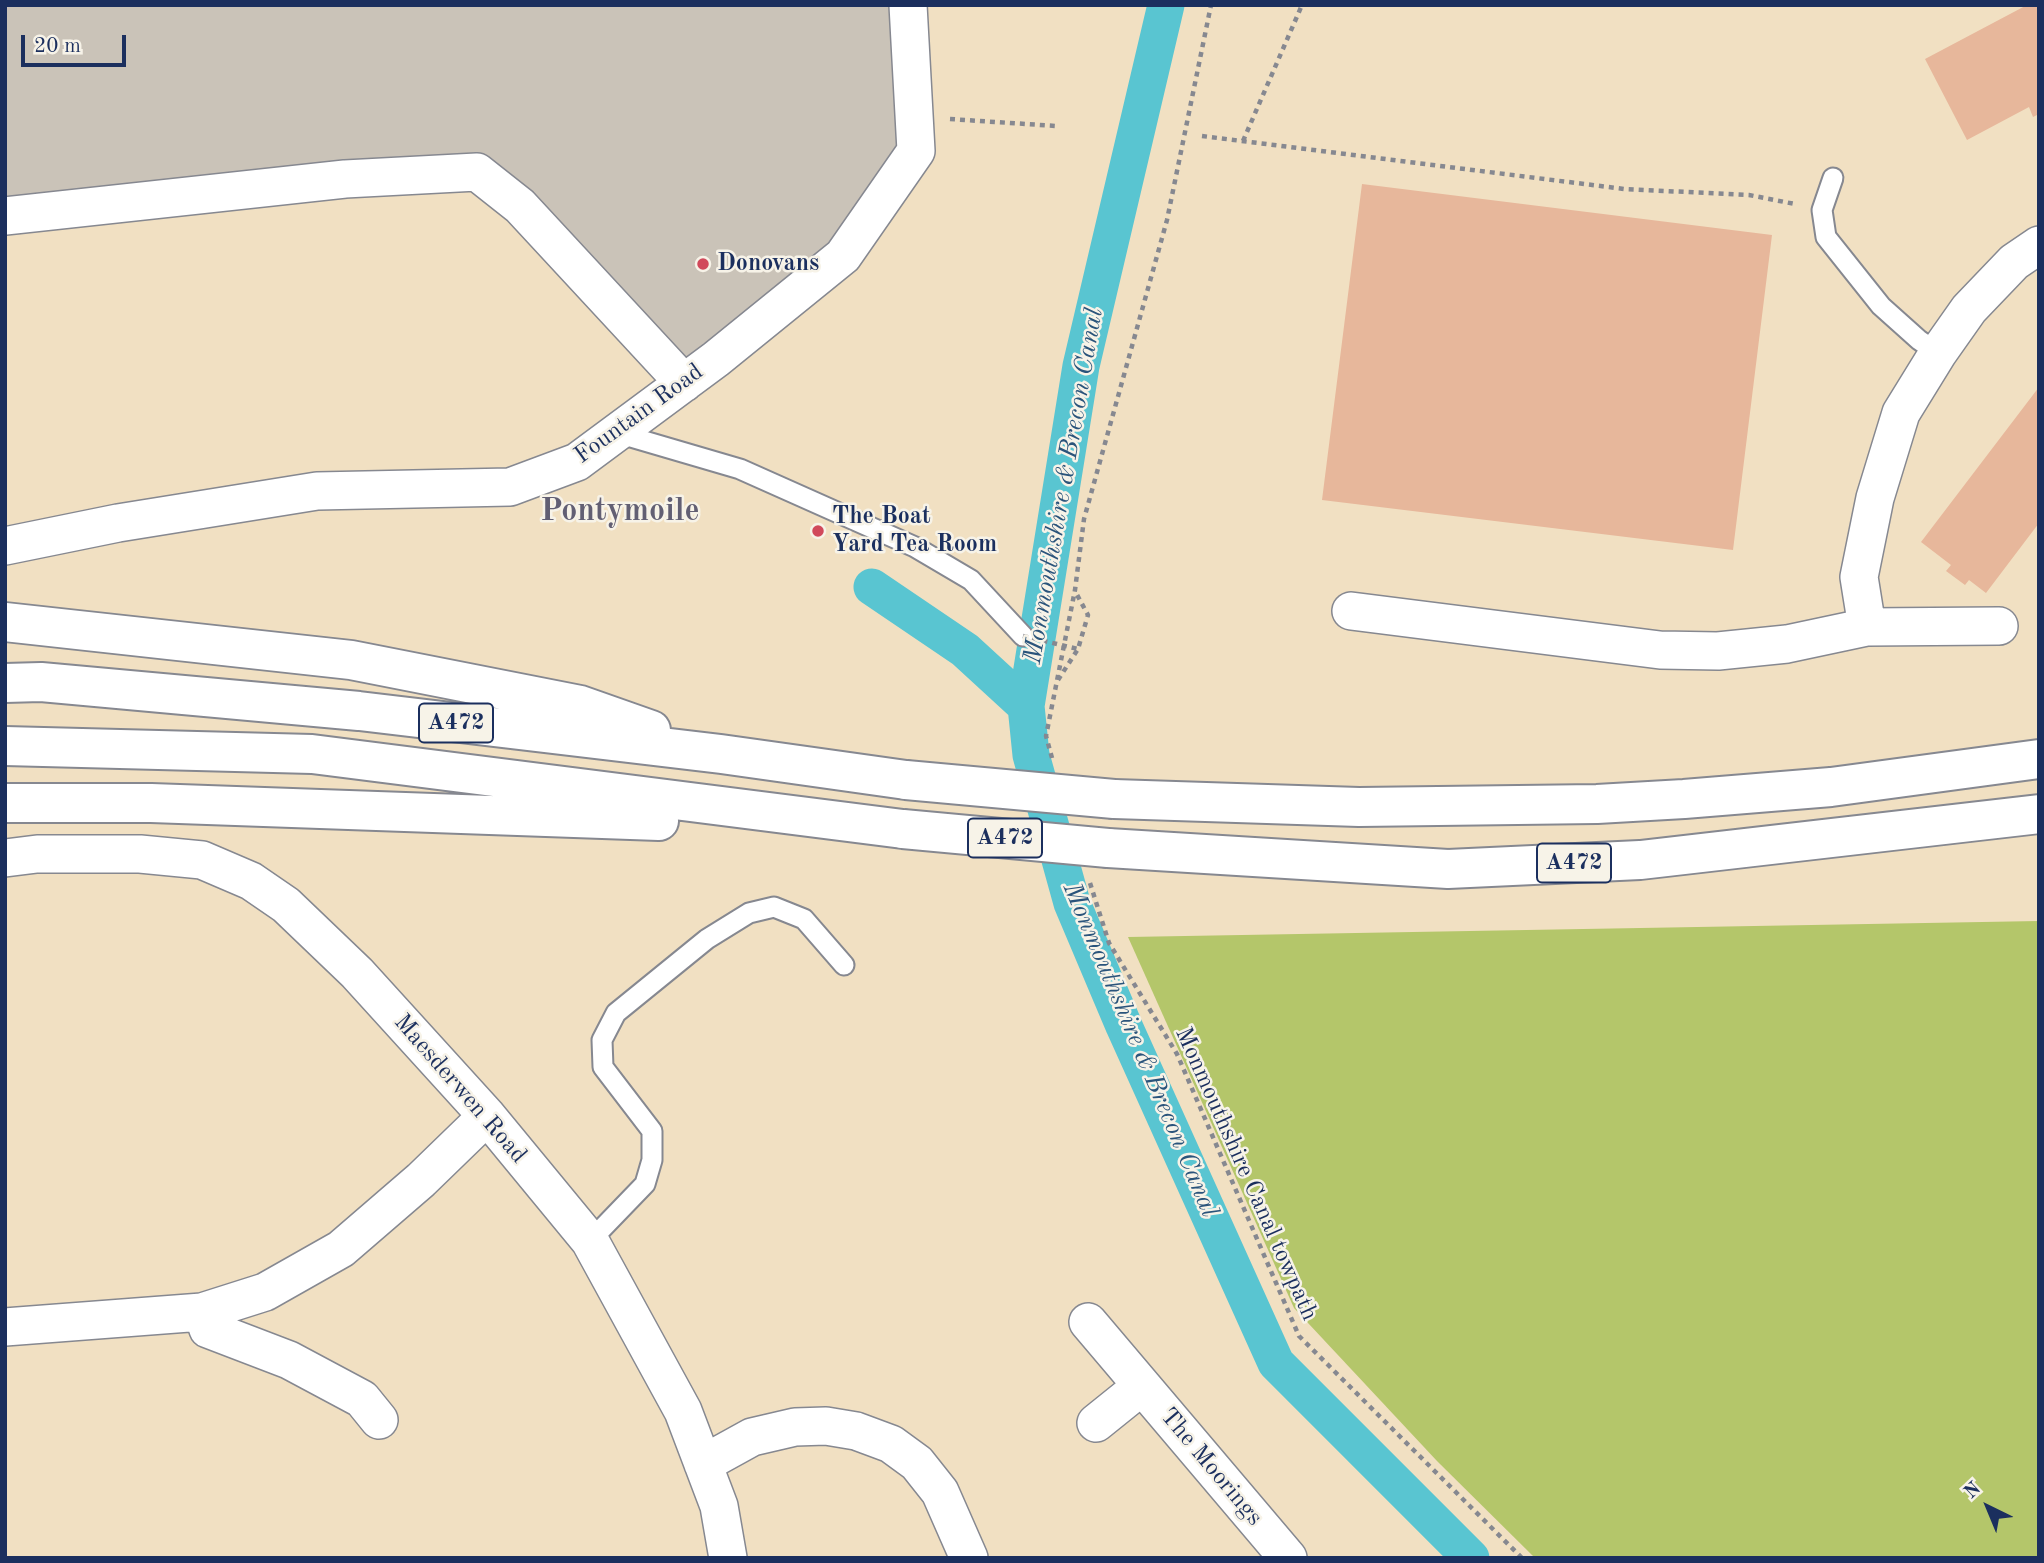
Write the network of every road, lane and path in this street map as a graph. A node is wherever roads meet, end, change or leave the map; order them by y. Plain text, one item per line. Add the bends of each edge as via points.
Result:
1 (908, 5) edge
2 (1211, 5) edge
3 (1302, 5) edge
4 (914, 117) junction
5 (1056, 126) dead end
6 (1202, 136) dead end
7 (1243, 141) junction
8 (1833, 178) dead end
9 (1822, 210) junction
10 (5, 216) edge
11 (2039, 245) edge
12 (1938, 353) junction
13 (684, 383) junction
14 (617, 433) junction
15 (5, 546) edge
16 (1075, 590) junction
17 (1351, 611) dead end
18 (5, 622) edge
19 (1999, 626) dead end
20 (1867, 627) junction
21 (1023, 636) joint
22 (1078, 649) junction
23 (5, 683) edge
24 (1055, 685) junction
25 (5, 746) edge
26 (721, 754) junction
27 (2039, 759) edge
28 (1053, 761) dead end
29 (5, 803) edge
30 (2039, 814) edge
31 (903, 829) junction
32 (5, 858) edge
33 (1098, 861) junction
34 (844, 965) dead end
35 (487, 1116) junction
36 (590, 1241) junction
37 (202, 1312) junction
38 (1088, 1322) dead end
39 (5, 1327) edge
40 (1142, 1386) junction
41 (379, 1420) dead end
42 (1096, 1423) dead end
43 (703, 1464) junction
44 (1279, 1555) edge
45 (728, 1558) edge
46 (969, 1558) edge
47 (1522, 1558) edge

1 - 4 street, Fountain Road
2 - 16 path via 1167,220 1084,519
3 - 7 path
4 - 5 path
4 - 13 street, Fountain Road via 916,151 843,256
6 - 7 path
7 - 9 path via 1624,189 1749,195
8 - 9 lane
9 - 12 lane via 1826,237 1881,306
10 - 13 street via 345,179 477,172 520,206
11 - 12 street via 2014,262 1969,309
12 - 20 street via 1901,413 1875,498 1858,577
13 - 14 street, Fountain Road
14 - 15 street, Fountain Road via 577,462 510,487 317,491
14 - 21 lane via 740,469 915,547 971,580
16 - 22 path via 1088,615
16 - 24 path
17 - 20 street via 1660,650 1718,651 1787,644
18 - 26 main road via 351,660 580,705
19 - 20 street
21 - 22 path, bridge
22 - 24 path
23 - 26 main road, A472 via 41,682 359,711
24 - 28 path via 1046,736
25 - 31 main road, A472 via 312,754
26 - 27 main road, A472, bridge via 906,780 1114,799 1359,807 1684,799 1831,787
29 - 31 main road via 151,803
30 - 33 main road, A472 via 1640,860 1448,869
31 - 33 main road, A472, bridge
32 - 35 street, Maesderwen Road via 140,854 202,860 251,881 286,905 356,973
33 - 47 path, Monmouthshire Canal towpath via 1109,943 1177,1054 1298,1336
34 - 36 lane via 804,919 774,907 748,913 707,939 616,1013 602,1040 603,1067 652,1131 652,1160 645,1184
35 - 36 street, Maesderwen Road
35 - 37 street via 341,1249 265,1292
36 - 43 street, Maesderwen Road via 683,1411
37 - 39 street
37 - 41 street via 208,1329 289,1360 362,1399
38 - 40 street, The Moorings
40 - 42 street, The Moorings
40 - 44 street, The Moorings
43 - 45 street, Maesderwen Road via 719,1506
43 - 46 street via 752,1437 795,1427 856,1431 891,1444 917,1463 940,1492

